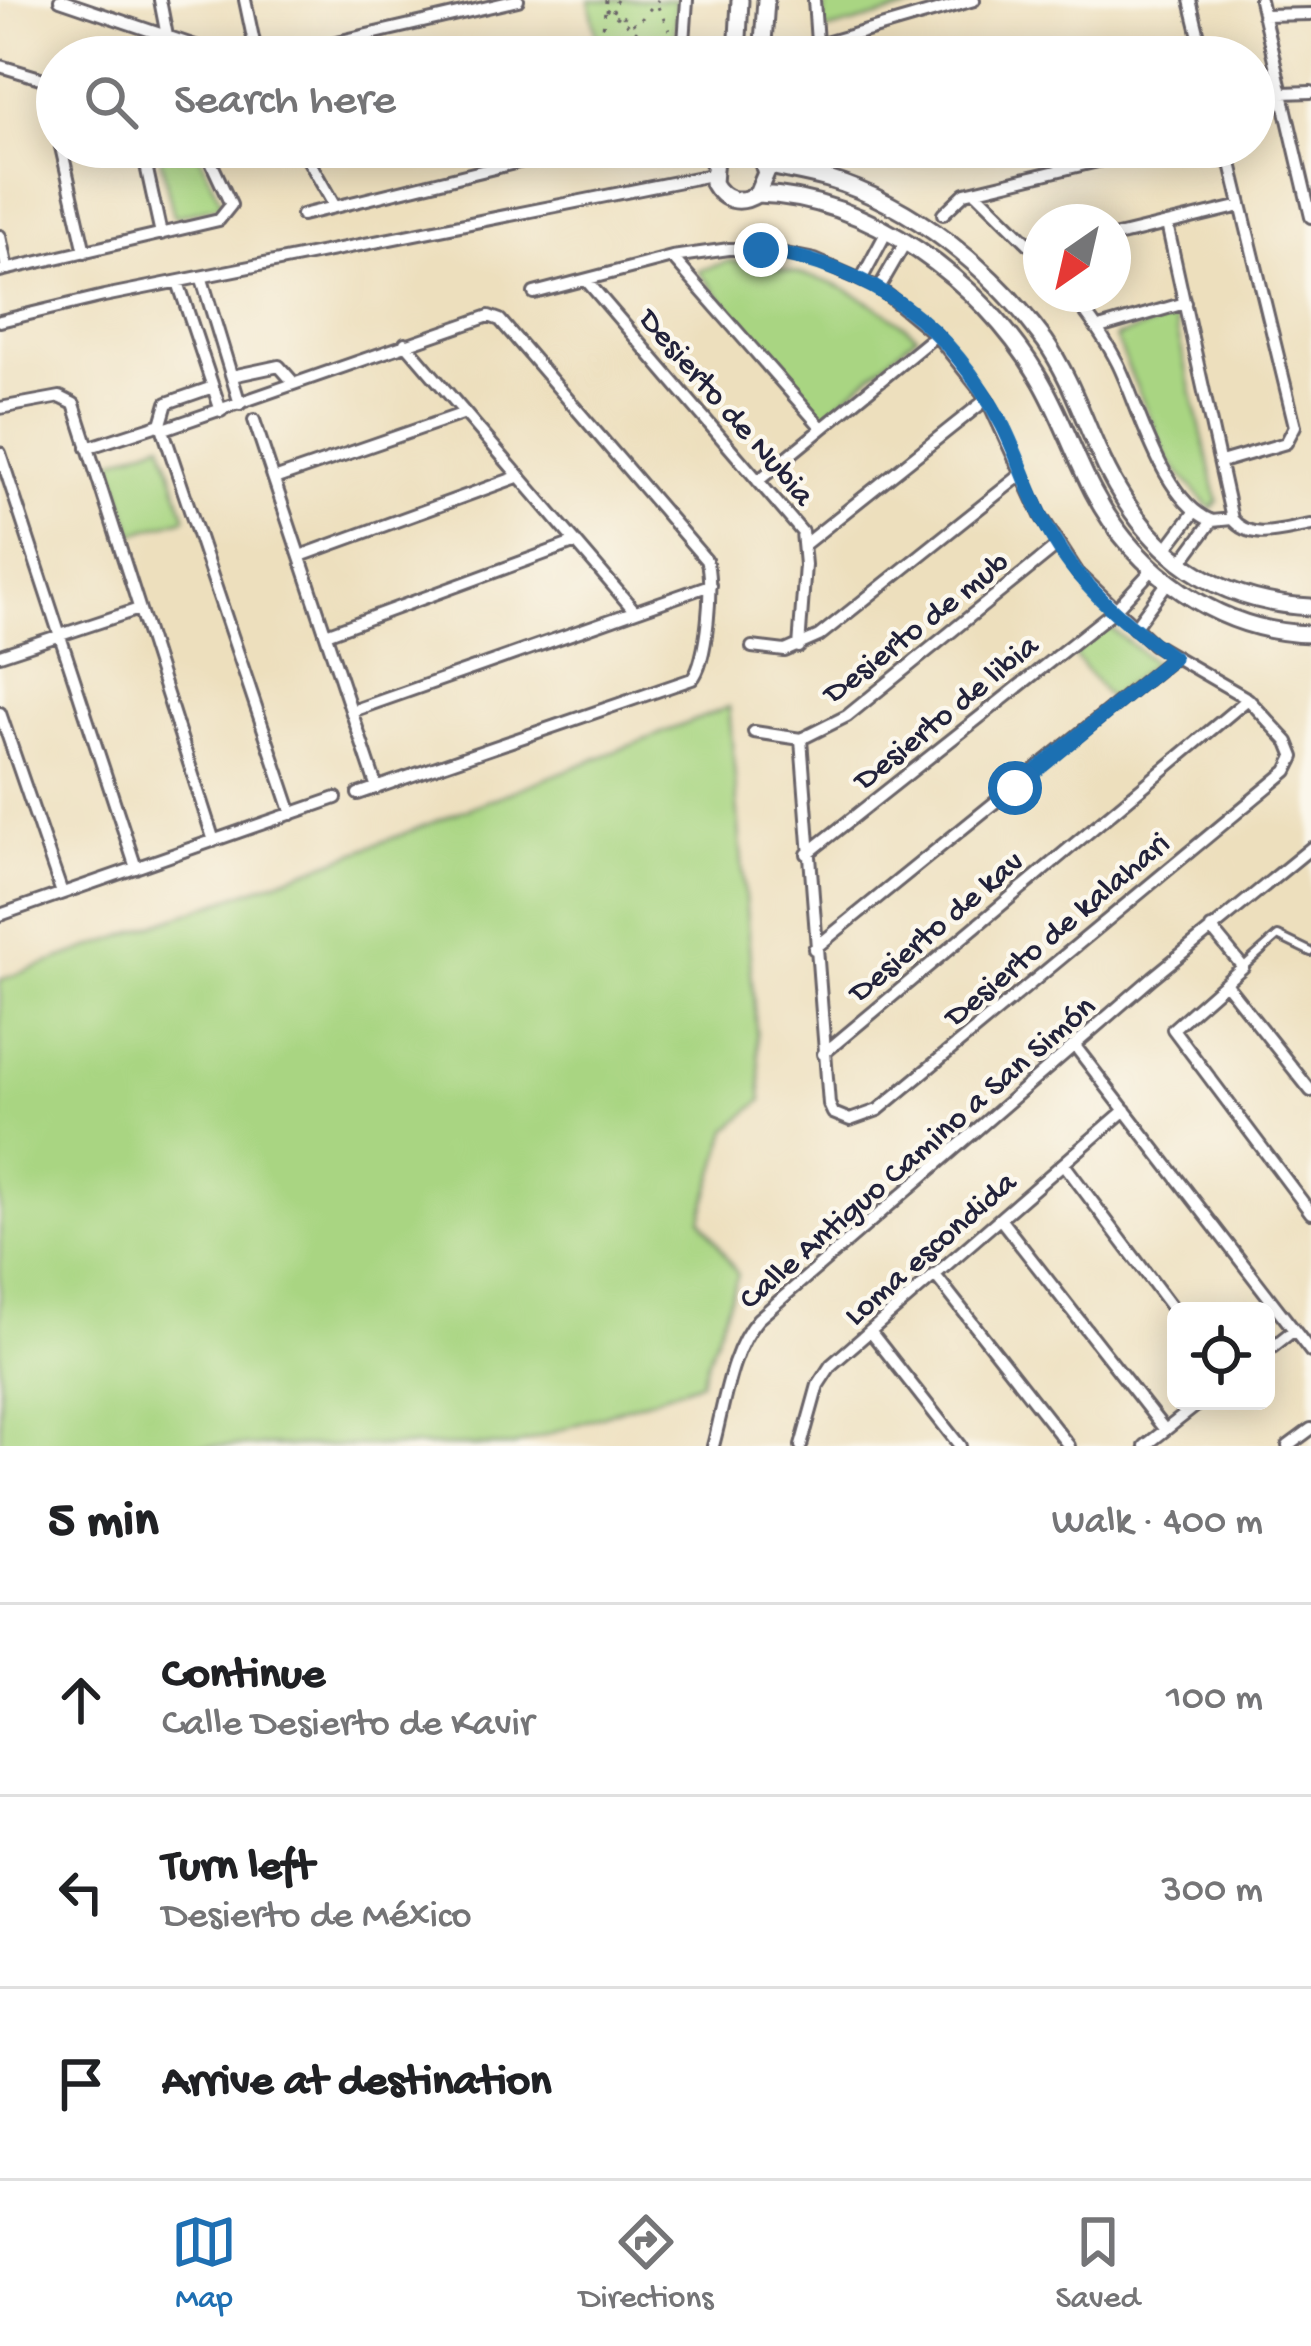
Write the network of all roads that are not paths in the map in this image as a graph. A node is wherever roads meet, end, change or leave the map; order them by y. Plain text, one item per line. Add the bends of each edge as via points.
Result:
1 (60, 0) edge
2 (160, 0) edge
3 (245, 0) edge
4 (518, 0) edge
5 (687, 0) edge
6 (740, 0) edge
7 (766, 0) edge
8 (814, 0) edge
9 (974, 0) edge
10 (1190, 0) edge
11 (1260, 0) edge
12 (78, 3) edge
13 (1311, 14) edge
14 (1263, 15) junction
15 (167, 36) joint
16 (253, 36) edge
17 (363, 36) edge
18 (680, 36) edge
19 (737, 36) edge
20 (763, 36) edge
21 (815, 36) edge
22 (862, 36) edge
23 (1198, 36) edge
24 (1268, 36) edge
25 (1275, 64) edge
26 (0, 67) edge
27 (36, 78) edge
28 (1311, 92) edge
29 (1282, 93) junction
30 (1305, 166) edge
31 (66, 168) edge
32 (146, 168) edge
33 (214, 168) edge
34 (313, 168) edge
35 (491, 168) edge
36 (713, 168) edge
37 (765, 168) edge
38 (778, 168) edge
39 (1068, 168) edge
40 (1232, 168) edge
41 (711, 175) junction
42 (975, 190) junction
43 (757, 194) junction
44 (334, 205) junction
45 (1240, 206) junction
46 (943, 214) dead end
47 (302, 215) dead end
48 (1311, 217) edge
49 (1167, 224) junction
50 (886, 233) junction
51 (1131, 233) edge
52 (160, 234) junction
53 (0, 236) edge
54 (1023, 238) edge
55 (905, 243) junction
56 (85, 252) junction
57 (964, 255) junction
58 (672, 257) junction
59 (4, 270) edge
60 (949, 273) junction
61 (862, 278) junction
62 (202, 279) junction
63 (586, 280) junction
64 (178, 281) junction
65 (879, 288) junction
66 (534, 292) dead end
67 (1184, 303) junction
68 (1086, 312) edge
69 (0, 321) edge
70 (1099, 328) junction
71 (936, 334) junction
72 (405, 343) junction
73 (232, 376) junction
74 (294, 383) junction
75 (213, 387) junction
76 (987, 399) junction
77 (240, 404) junction
78 (0, 408) edge
79 (221, 411) junction
80 (465, 412) junction
81 (254, 420) dead end
82 (163, 426) junction
83 (822, 428) junction
84 (87, 448) junction
85 (0, 453) edge
86 (1221, 462) junction
87 (1022, 474) junction
88 (520, 476) junction
89 (274, 479) junction
90 (758, 481) junction
91 (1195, 512) junction
92 (1232, 519) junction
93 (1212, 521) junction
94 (1311, 525) edge
95 (575, 542) junction
96 (805, 544) junction
97 (1057, 546) junction
98 (1165, 551) junction
99 (300, 556) junction
100 (1181, 563) junction
101 (1152, 570) junction
102 (1168, 582) junction
103 (710, 585) junction
104 (1311, 607) edge
105 (139, 609) junction
106 (633, 609) junction
107 (1115, 610) junction
108 (1134, 628) junction
109 (326, 634) junction
110 (1311, 634) edge
111 (57, 636) junction
112 (752, 647) dead end
113 (799, 647) junction
114 (0, 655) edge
115 (1173, 658) junction
116 (1248, 699) junction
117 (352, 711) junction
118 (0, 713) edge
119 (754, 732) dead end
120 (801, 739) junction
121 (377, 788) junction
122 (358, 794) dead end
123 (336, 798) dead end
124 (292, 814) junction
125 (214, 841) junction
126 (1311, 848) edge
127 (807, 854) junction
128 (136, 868) junction
129 (62, 893) junction
130 (0, 915) edge
131 (1211, 928) junction
132 (814, 949) junction
133 (1311, 952) edge
134 (1244, 967) junction
135 (1225, 983) junction
136 (1075, 1046) junction
137 (823, 1054) junction
138 (1311, 1091) edge
139 (1125, 1110) junction
140 (1064, 1164) junction
141 (1311, 1213) edge
142 (1001, 1220) junction
143 (935, 1275) junction
144 (1168, 1302) edge
145 (1294, 1330) junction
146 (870, 1331) junction
147 (1275, 1345) edge
148 (1311, 1352) edge
149 (1191, 1410) edge
150 (1311, 1429) edge
151 (1165, 1430) junction
152 (713, 1446) edge
153 (801, 1446) edge
154 (960, 1446) edge
155 (1069, 1446) edge
156 (1144, 1446) edge
157 (1288, 1446) edge

1 - 12 street
2 - 15 street
3 - 16 street
4 - 17 street
5 - 18 street
6 - 19 street
7 - 20 street
8 - 21 street
9 - 22 street
10 - 23 street
11 - 14 street
12 - 15 street
13 - 14 street
14 - 24 street
25 - 29 street
26 - 27 street
28 - 29 street
29 - 30 street
30 - 48 street
31 - 56 street
32 - 52 street
33 - 52 street via 231,205 219,220
34 - 44 street
35 - 44 street
36 - 41 street
37 - 43 street
38 - 57 street via 870,196
39 - 42 street
40 - 45 street
41 - 43 street via 724,197
41 - 62 street
42 - 46 street
42 - 54 street
43 - 50 street via 815,202
44 - 47 street
45 - 49 street
45 - 86 street via 1295,426 1280,446
49 - 51 street
49 - 67 street
50 - 55 street
50 - 61 street
52 - 56 street
53 - 59 street
55 - 60 street
55 - 65 street
56 - 59 street
57 - 60 street
57 - 98 street via 1046,343 1130,513
58 - 61 street via 761,250
58 - 63 street
58 - 83 street, Desierto de Nubia
60 - 101 street via 1013,339 1112,525
61 - 65 street
62 - 64 street
62 - 73 street
63 - 66 street
63 - 90 street, Desierto de Nubia
64 - 69 street
64 - 75 street
65 - 71 street
67 - 70 street
67 - 86 street
68 - 70 street
70 - 91 street via 1160,461
71 - 76 street
71 - 83 street
72 - 74 street
72 - 80 street
72 - 103 street via 489,316 500,320 706,560
73 - 74 street via 279,366
73 - 77 street
74 - 77 street
75 - 79 street
75 - 82 street via 167,403
76 - 87 street
76 - 96 street
77 - 79 street
78 - 84 street via 60,398 74,404
79 - 82 street
80 - 88 street
80 - 89 street
81 - 89 street
82 - 84 street
82 - 124 street
83 - 90 street
84 - 105 street
85 - 111 street
86 - 92 street
87 - 97 street
87 - 113 street
88 - 95 street
88 - 99 street
89 - 99 street
90 - 96 street, Desierto de Nubia
91 - 93 street
91 - 98 street
92 - 93 street
92 - 94 street via 1253,533
93 - 100 street
95 - 106 street
95 - 109 street
96 - 113 street, Desierto de Nubia
97 - 107 street
97 - 120 street, Desierto de mub via 848,716
98 - 100 street
98 - 101 street
99 - 109 street
100 - 102 street
100 - 104 street via 1240,594
101 - 102 street
101 - 107 street, Desierto de libia
102 - 108 street
102 - 110 street via 1259,627
103 - 106 street
103 - 121 street via 701,666 692,679
105 - 111 street
105 - 125 street
106 - 117 street
107 - 108 street
107 - 127 street, Desierto de libia
108 - 115 street
109 - 117 street
111 - 114 street
111 - 128 street
112 - 113 street
115 - 116 street
115 - 132 street
116 - 137 street, Desierto de kav
116 - 137 street, Desierto de kalahari via 1293,749 1287,771 878,1110 858,1120 833,1113
117 - 121 street
118 - 129 street
119 - 120 street
120 - 127 street
121 - 122 street
123 - 124 street
124 - 125 street
125 - 128 street
126 - 131 street, Calle Antiguo Camino a San Simón
127 - 132 street
128 - 129 street
129 - 130 street
131 - 134 street
131 - 136 street, Calle Antiguo Camino a San Simón
132 - 137 street
133 - 134 lane via 1278,936
134 - 135 street
135 - 138 street
135 - 141 street via 1173,1029
136 - 139 street
136 - 152 street, Calle Antiguo Camino a San Simón via 758,1319
139 - 140 street, Loma escondida
139 - 145 street
140 - 142 street, Loma escondida
140 - 144 street
142 - 143 street, Loma escondida
142 - 151 street
143 - 146 street, Loma escondida
143 - 155 street
145 - 147 street
145 - 148 street
146 - 153 street, Loma escondida via 823,1375
146 - 154 street
149 - 151 street
150 - 157 street
151 - 156 street

